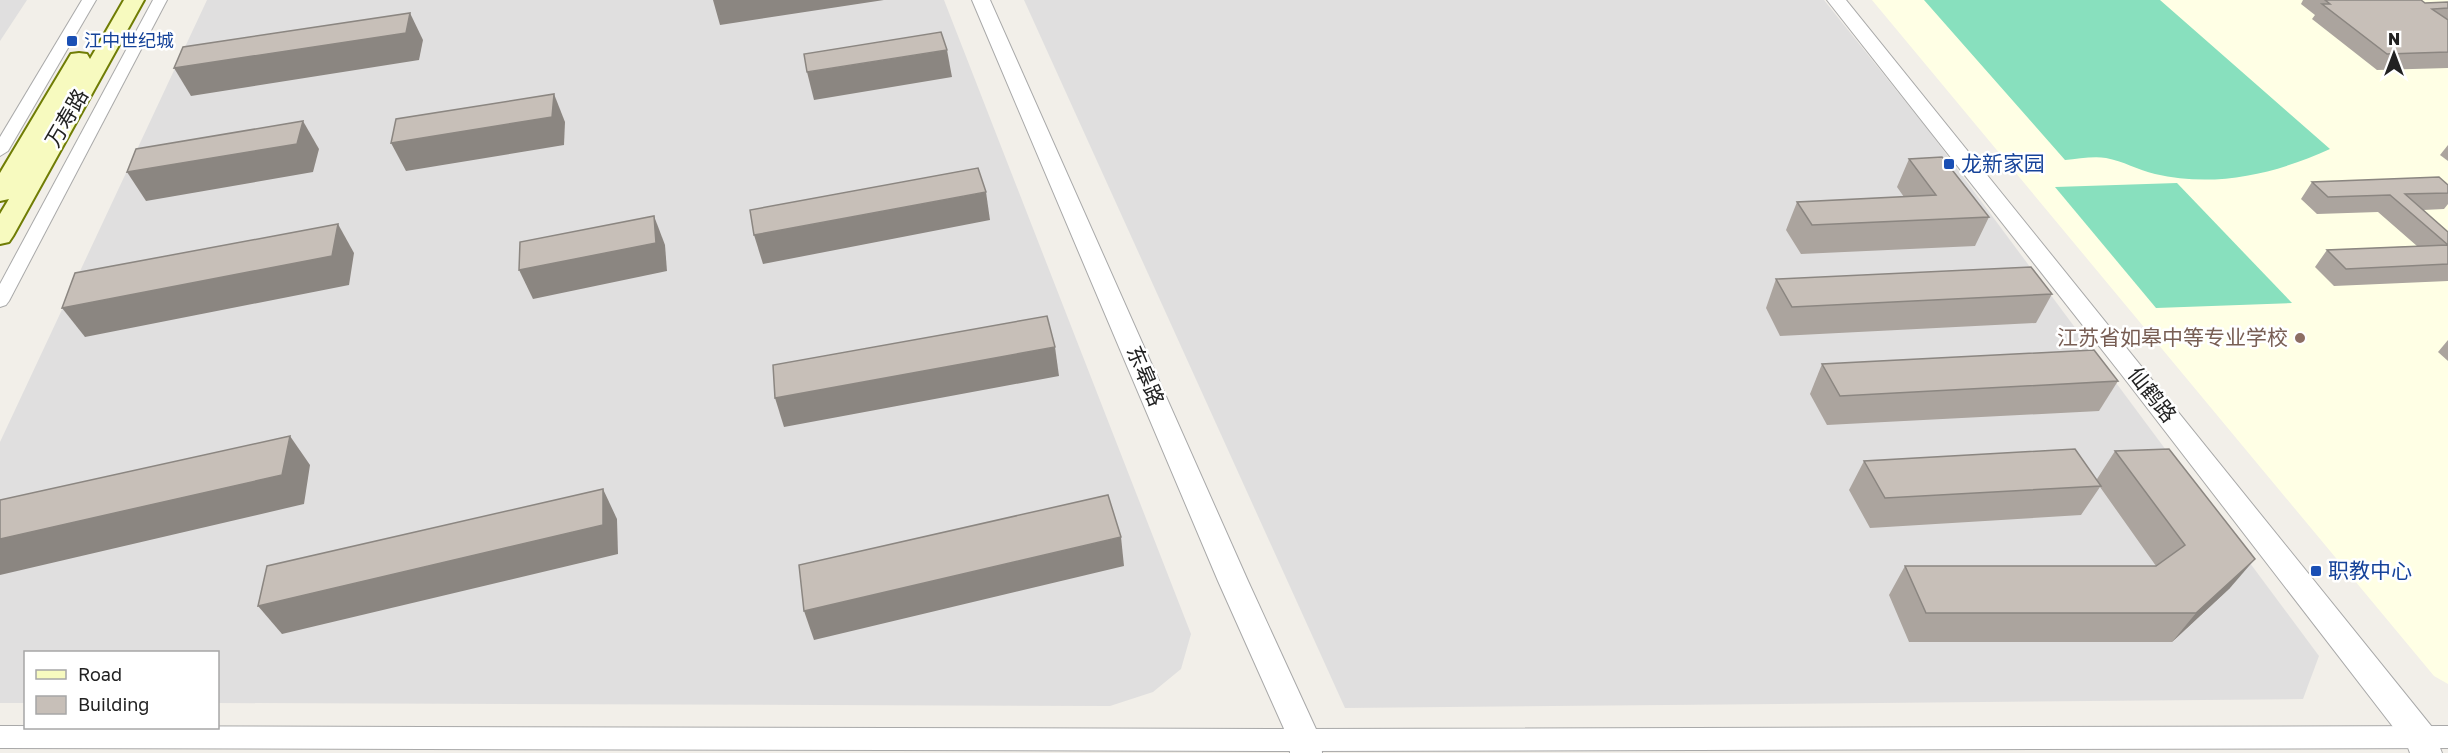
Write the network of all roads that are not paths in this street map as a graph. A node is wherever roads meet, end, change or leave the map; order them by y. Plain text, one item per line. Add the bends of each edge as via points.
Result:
1 (89, 0) edge
2 (114, 0) edge
3 (134, 0) edge
4 (160, 0) edge
5 (981, 0) edge
6 (1836, 0) edge
7 (0, 151) edge
8 (0, 194) edge
9 (0, 236) edge
10 (0, 301) edge
11 (0, 737) edge
12 (2435, 745) edge
13 (1305, 746) edge

1 - 7 street
2 - 8 main road, 万寿路
3 - 9 main road, 万寿路
4 - 10 street
5 - 13 street, 东皋路
6 - 12 street, 仙鹤路
11 - 13 street
12 - 13 street

